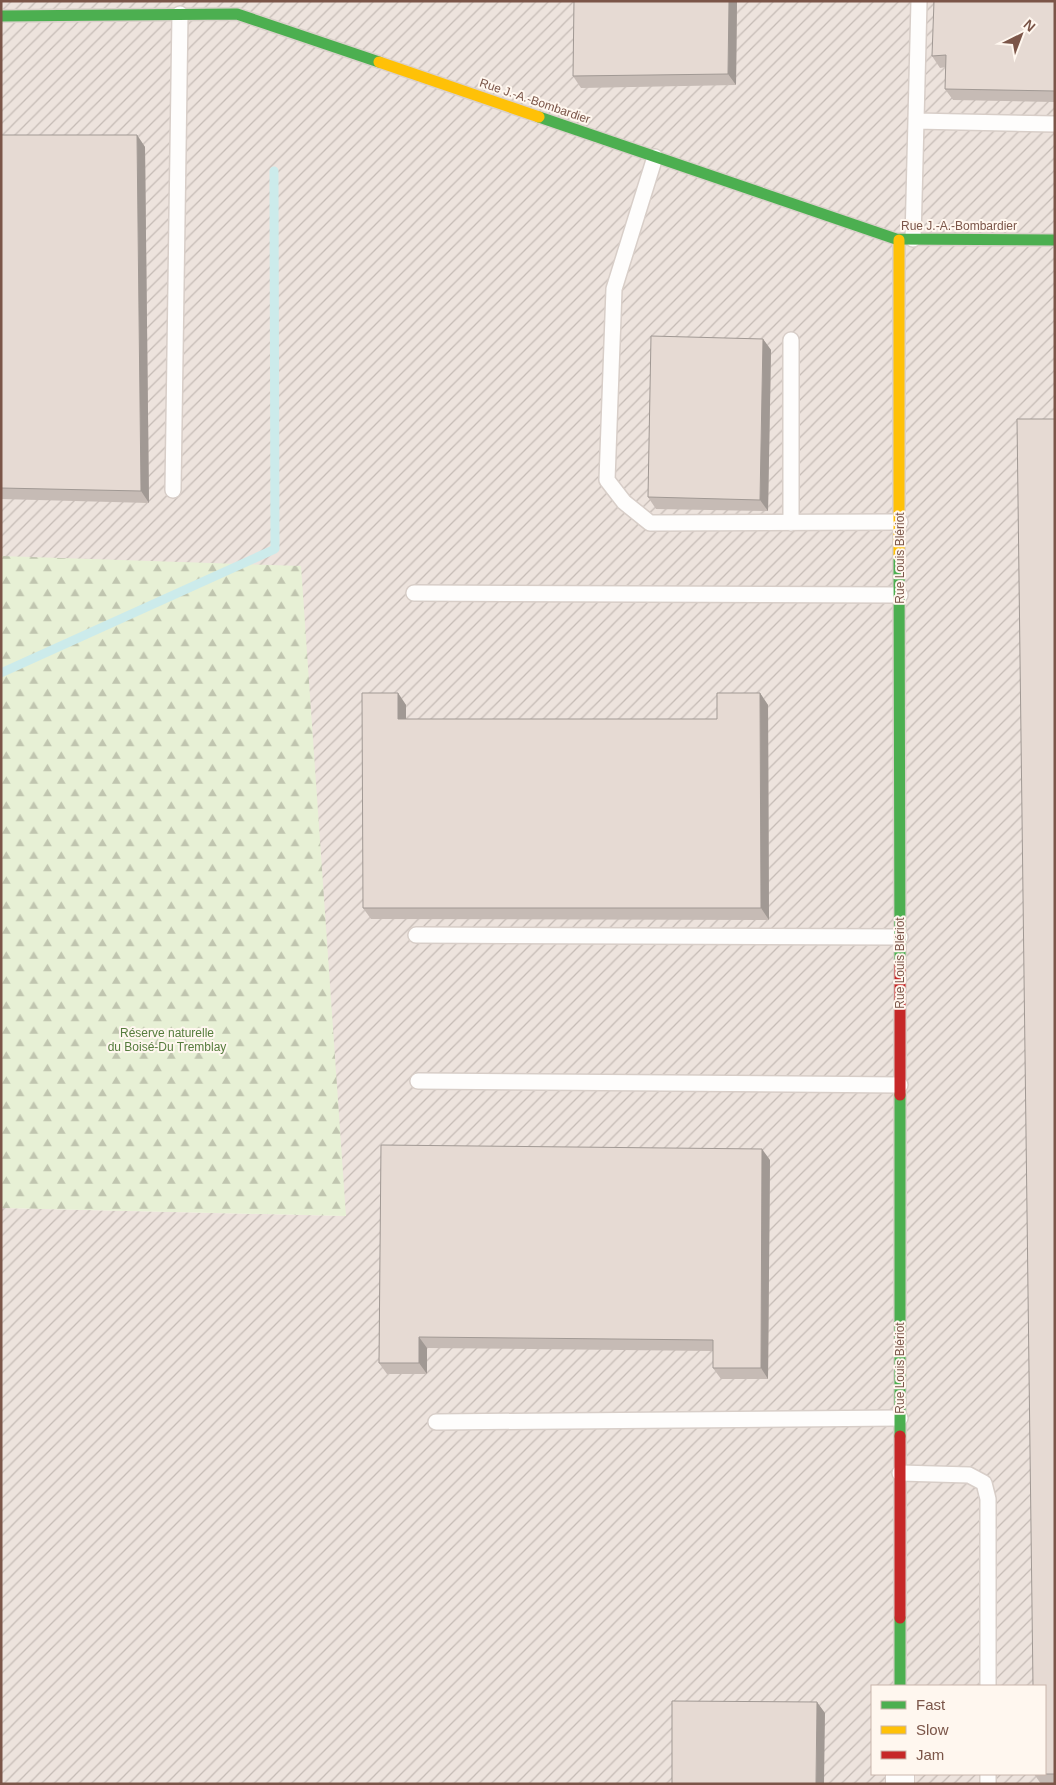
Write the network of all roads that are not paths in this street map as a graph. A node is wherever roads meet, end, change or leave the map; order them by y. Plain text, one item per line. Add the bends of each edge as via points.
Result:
1 (918, 1) edge
2 (180, 14) junction
3 (1, 16) edge
4 (916, 122) junction
5 (1055, 124) edge
6 (655, 157) junction
7 (906, 240) junction
8 (1055, 240) edge
9 (791, 340) dead end
10 (173, 490) dead end
11 (791, 522) junction
12 (900, 522) junction
13 (414, 592) dead end
14 (900, 595) junction
15 (416, 935) dead end
16 (900, 937) junction
17 (418, 1081) dead end
18 (900, 1085) junction
19 (900, 1418) junction
20 (436, 1422) dead end
21 (900, 1473) junction
22 (900, 1685) edge
23 (988, 1685) edge

1 - 4 lane
2 - 3 street, Rue J.-A.-Bombardier
2 - 6 street, Rue J.-A.-Bombardier via 237,14
2 - 10 lane
4 - 5 lane
4 - 7 lane
6 - 7 street, Rue J.-A.-Bombardier
6 - 11 lane via 614,289 607,480 624,502 650,523
7 - 8 street, Rue J.-A.-Bombardier
7 - 12 street, Rue Louis Blériot
9 - 11 lane
11 - 12 lane
12 - 14 street, Rue Louis Blériot
13 - 14 lane
14 - 16 street, Rue Louis Blériot
15 - 16 lane
16 - 18 street, Rue Louis Blériot
17 - 18 lane
18 - 19 street, Rue Louis Blériot
19 - 20 lane
19 - 21 street, Rue Louis Blériot
21 - 22 street, Rue Louis Blériot
21 - 23 lane via 969,1475 984,1483 988,1499

